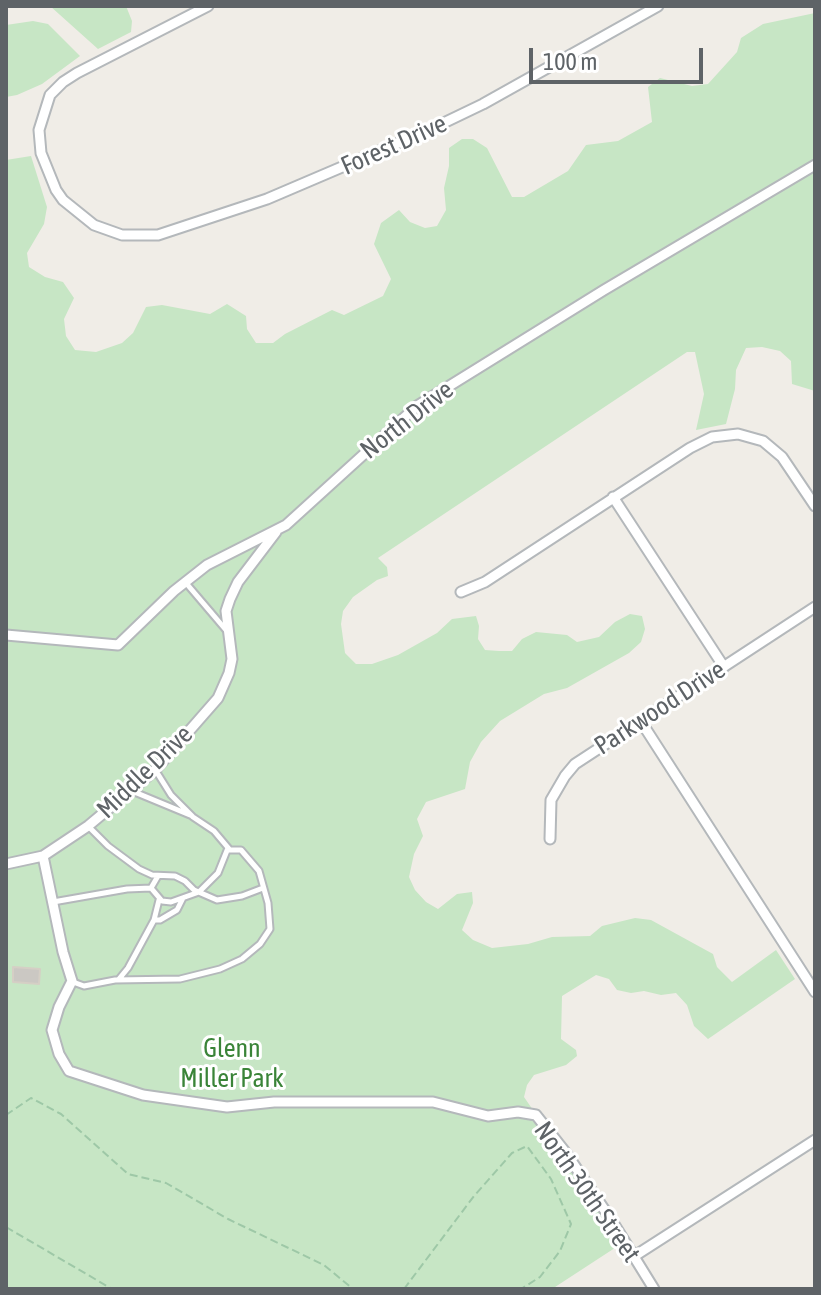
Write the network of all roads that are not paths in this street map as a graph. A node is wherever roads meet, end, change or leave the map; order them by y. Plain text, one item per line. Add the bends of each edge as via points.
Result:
1 (208, 6) edge
2 (658, 6) edge
3 (815, 165) edge
4 (613, 497) junction
5 (815, 506) edge
6 (276, 532) junction
7 (186, 582) junction
8 (461, 592) dead end
9 (815, 607) edge
10 (229, 634) junction
11 (6, 635) edge
12 (724, 667) junction
13 (640, 720) junction
14 (155, 770) junction
15 (132, 791) junction
16 (193, 817) junction
17 (88, 826) junction
18 (550, 839) dead end
19 (228, 847) junction
20 (43, 856) junction
21 (6, 864) edge
22 (158, 876) junction
23 (151, 888) junction
24 (263, 888) junction
25 (199, 892) junction
26 (183, 898) junction
27 (160, 899) junction
28 (52, 902) junction
29 (154, 920) junction
30 (118, 980) junction
31 (72, 981) junction
32 (815, 992) edge
33 (815, 1140) edge
34 (633, 1257) junction
35 (654, 1289) edge

1 - 2 street, Forest Drive via 63,82 50,95 39,130 41,153 56,190 82,218 112,232 147,236 308,182 483,104
3 - 6 street, North Drive via 417,406
4 - 5 street via 690,448 712,437 738,434 763,441 782,457
4 - 8 street via 485,582
4 - 12 street
6 - 7 street, North Drive via 255,538
6 - 10 street, Middle Drive via 230,599
7 - 10 lane
7 - 11 street, North Drive via 118,645
9 - 12 street, Parkwood Drive
10 - 14 street, Middle Drive via 232,659 218,698
12 - 13 street, Parkwood Drive
13 - 18 street, Parkwood Drive via 565,776 551,800
13 - 32 street
14 - 15 street, Middle Drive
14 - 16 lane
15 - 16 lane
15 - 17 street, Middle Drive
16 - 19 lane
17 - 20 street, Middle Drive
17 - 22 lane via 131,863
19 - 24 lane via 241,850 259,871
19 - 25 lane via 218,873
20 - 21 street, Middle Drive
20 - 28 street
22 - 23 lane
22 - 25 lane via 175,876
23 - 27 lane
23 - 28 lane
24 - 25 lane via 217,900
24 - 30 lane via 270,929 242,959 180,979
25 - 26 lane
26 - 27 lane
26 - 29 lane via 177,910
27 - 29 lane
28 - 31 street
29 - 30 lane
30 - 31 lane via 84,986
31 - 34 street, North 30th Street via 52,1030 69,1071 143,1095 227,1107 433,1102 488,1116 536,1115
33 - 34 street
34 - 35 street, North 30th Street

